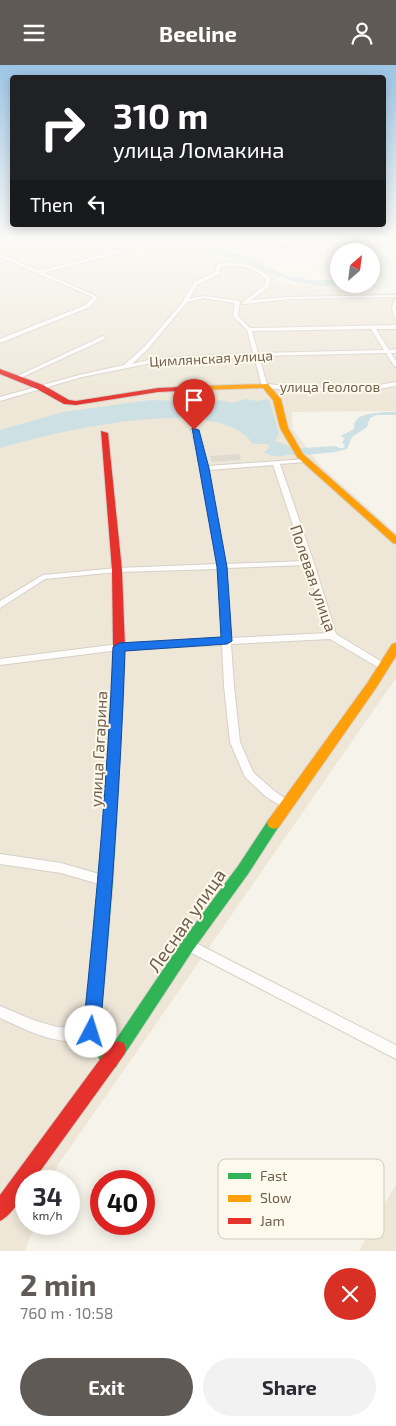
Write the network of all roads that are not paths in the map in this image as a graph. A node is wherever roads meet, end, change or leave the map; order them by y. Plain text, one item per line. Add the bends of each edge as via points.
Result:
1 (92, 294) edge
2 (190, 294) edge
3 (257, 294) edge
4 (396, 298) edge
5 (186, 301) junction
6 (245, 303) junction
7 (237, 306) junction
8 (396, 316) edge
9 (372, 327) junction
10 (396, 327) edge
11 (249, 330) junction
12 (103, 338) dead end
13 (0, 341) edge
14 (386, 351) junction
15 (396, 351) edge
16 (256, 355) junction
17 (127, 365) junction
18 (396, 365) edge
19 (0, 371) edge
20 (16, 377) junction
21 (396, 384) edge
22 (265, 386) junction
23 (40, 387) junction
24 (0, 399) edge
25 (194, 430) dead end
26 (104, 433) dead end
27 (300, 454) junction
28 (276, 463) junction
29 (205, 468) junction
30 (396, 541) edge
31 (310, 563) junction
32 (222, 567) junction
33 (117, 570) junction
34 (0, 605) edge
35 (332, 636) junction
36 (227, 641) junction
37 (119, 647) junction
38 (396, 647) edge
39 (0, 662) edge
40 (384, 667) junction
41 (286, 805) junction
42 (0, 859) edge
43 (106, 881) junction
44 (188, 945) junction
45 (0, 1012) edge
46 (91, 1032) junction
47 (396, 1052) edge
48 (110, 1061) junction
49 (0, 1211) edge

1 - 13 street via 96,298 88,306
2 - 5 street
3 - 6 street
4 - 6 street via 290,298
4 - 8 street
5 - 7 street via 204,297 236,301
5 - 17 street
6 - 7 street
7 - 11 street via 235,316
9 - 10 street
9 - 11 street
9 - 14 street
11 - 16 street
12 - 20 street
14 - 15 street, Цимлянская улица
14 - 16 street, Цимлянская улица
14 - 18 street
16 - 17 street, Цимлянская улица via 176,358
16 - 22 street
17 - 23 street, Цимлянская улица
19 - 20 street
20 - 23 street
21 - 22 street, улица Геологов via 376,388 315,389
22 - 23 street via 158,391 81,403 66,402
22 - 27 street via 277,399 284,428
23 - 24 street, Цимлянская улица
25 - 29 street
26 - 33 street, улица Гагарина
27 - 28 street
27 - 30 street
28 - 29 street
28 - 31 street, Полевая улица
29 - 32 street
31 - 32 street
31 - 35 street, Полевая улица
32 - 33 street
32 - 36 street
33 - 34 street via 43,577
33 - 37 street, улица Гагарина
35 - 36 street
35 - 40 street, Полевая улица
36 - 37 street
36 - 41 street via 235,742 249,774
37 - 39 street
37 - 43 street, улица Гагарина
38 - 40 street, Лесная улица
40 - 41 street, Лесная улица
41 - 44 street, Лесная улица
42 - 43 street via 61,868
43 - 46 street, улица Гагарина
44 - 47 street
44 - 48 street, Лесная улица
45 - 46 street via 50,1031 82,1035
46 - 48 street
48 - 49 street, Лесная улица

